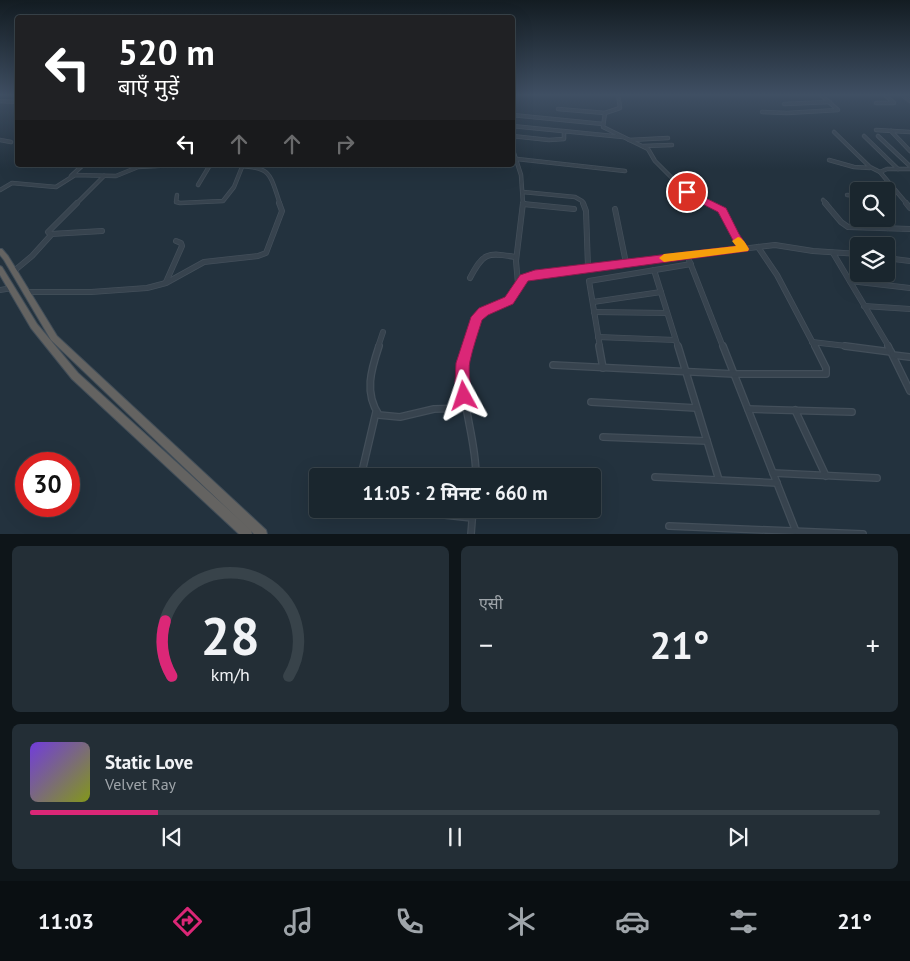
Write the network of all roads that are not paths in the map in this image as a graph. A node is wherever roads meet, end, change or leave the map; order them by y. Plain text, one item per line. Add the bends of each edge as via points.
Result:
1 (552, 119) edge
2 (606, 119) edge
3 (603, 124) junction
4 (515, 126) edge
5 (876, 130) dead end
6 (564, 131) junction
7 (891, 131) junction
8 (834, 132) dead end
9 (910, 132) edge
10 (515, 136) edge
11 (864, 136) dead end
12 (878, 136) dead end
13 (668, 138) dead end
14 (627, 139) junction
15 (0, 140) edge
16 (11, 142) dead end
17 (672, 145) dead end
18 (641, 146) junction
19 (910, 151) edge
20 (515, 157) edge
21 (829, 160) dead end
22 (81, 167) edge
23 (138, 167) edge
24 (209, 167) edge
25 (242, 167) joint
26 (265, 167) edge
27 (871, 168) junction
28 (910, 168) edge
29 (898, 169) junction
30 (625, 171) dead end
31 (880, 172) junction
32 (104, 176) junction
33 (70, 177) junction
34 (888, 182) edge
35 (198, 186) dead end
36 (0, 190) edge
37 (895, 191) edge
38 (524, 192) junction
39 (847, 195) dead end
40 (850, 195) edge
41 (177, 196) dead end
42 (823, 200) dead end
43 (523, 204) junction
44 (910, 208) edge
45 (574, 209) dead end
46 (615, 209) dead end
47 (888, 228) joint
48 (910, 229) edge
49 (102, 231) dead end
50 (51, 234) junction
51 (176, 240) dead end
52 (758, 247) junction
53 (744, 249) junction
54 (0, 251) edge
55 (833, 253) junction
56 (850, 254) edge
57 (687, 255) junction
58 (516, 257) junction
59 (895, 259) edge
60 (910, 261) edge
61 (626, 262) junction
62 (691, 264) junction
63 (588, 267) junction
64 (0, 269) edge
65 (654, 270) junction
66 (14, 271) junction
67 (470, 278) dead end
68 (850, 281) edge
69 (851, 282) edge
70 (859, 282) edge
71 (166, 283) junction
72 (518, 284) junction
73 (12, 288) junction
74 (910, 288) edge
75 (0, 290) edge
76 (27, 292) junction
77 (661, 292) junction
78 (593, 302) junction
79 (864, 306) junction
80 (910, 309) edge
81 (594, 312) junction
82 (667, 313) junction
83 (383, 332) dead end
84 (598, 337) junction
85 (676, 340) junction
86 (812, 342) junction
87 (892, 354) junction
88 (910, 357) edge
89 (553, 365) dead end
90 (603, 368) junction
91 (685, 371) junction
92 (734, 374) junction
93 (907, 381) edge
94 (910, 391) edge
95 (592, 402) dead end
96 (466, 408) junction
97 (696, 408) junction
98 (748, 410) junction
99 (795, 410) junction
100 (376, 412) junction
101 (852, 412) dead end
102 (603, 437) dead end
103 (707, 441) junction
104 (363, 468) edge
105 (476, 468) edge
106 (774, 474) junction
107 (826, 476) junction
108 (655, 477) dead end
109 (877, 478) dead end
110 (719, 480) junction
111 (777, 483) junction
112 (472, 518) edge
113 (669, 526) dead end
114 (797, 532) edge
115 (247, 534) edge
116 (262, 534) edge
117 (471, 534) edge
118 (863, 534) edge

1 - 3 street
2 - 3 street
3 - 14 street
4 - 6 street
5 - 7 street
6 - 10 street via 565,138 562,139
6 - 14 street
7 - 9 street
7 - 19 street
8 - 27 street
11 - 29 street
12 - 28 street
13 - 14 street
14 - 18 street
15 - 16 street
17 - 18 street
18 - 53 street via 650,151 655,161 684,190 722,210
20 - 30 street
20 - 38 street
21 - 27 street
22 - 33 street
23 - 32 street via 120,175
24 - 35 street
25 - 26 street
25 - 41 street via 234,187 223,201 180,204 176,202
26 - 71 street via 282,209 266,253 204,262
27 - 31 street
28 - 29 street
29 - 31 street
31 - 34 street
32 - 33 street
32 - 50 street via 48,232
33 - 36 street via 56,186 12,183
37 - 44 street
38 - 43 street
38 - 63 street via 582,200 586,211
39 - 40 street
42 - 47 street via 844,225
43 - 45 street
43 - 58 street
46 - 61 street
47 - 48 street
49 - 50 street
50 - 66 street
51 - 71 street via 182,246
52 - 53 street
52 - 55 street via 779,245
52 - 86 street via 777,275
53 - 57 street
54 - 66 highway
55 - 56 street
55 - 68 street
57 - 61 street
57 - 62 street
58 - 67 street via 487,254
58 - 72 street via 514,268
59 - 60 street
61 - 63 street
62 - 65 street
62 - 92 street
63 - 72 street via 530,275
64 - 73 highway
65 - 77 street
65 - 78 street via 591,280
66 - 76 highway
69 - 79 street
70 - 74 street
71 - 76 street via 126,290
72 - 96 street via 509,301 477,317 462,363
73 - 75 street
73 - 115 highway via 34,326 75,376
76 - 116 highway via 54,338
77 - 78 street
77 - 82 street
78 - 81 street
79 - 80 street
79 - 87 street
81 - 82 street
81 - 84 street
82 - 85 street
83 - 100 street via 369,380 369,392
84 - 85 street
84 - 90 street
85 - 91 street
86 - 87 street
86 - 92 street via 826,374
87 - 88 street
87 - 93 street
89 - 90 street
90 - 91 street
91 - 92 street
91 - 97 street
92 - 98 street
93 - 94 street
95 - 97 street
96 - 100 street via 440,408 391,418
96 - 105 street
97 - 103 street
98 - 99 street
98 - 106 street
99 - 101 street
99 - 107 street
100 - 104 street
102 - 103 street
103 - 110 street
106 - 107 street
106 - 111 street
107 - 109 street
108 - 110 street
110 - 111 street
111 - 114 street
112 - 117 street
113 - 114 street
114 - 118 street

